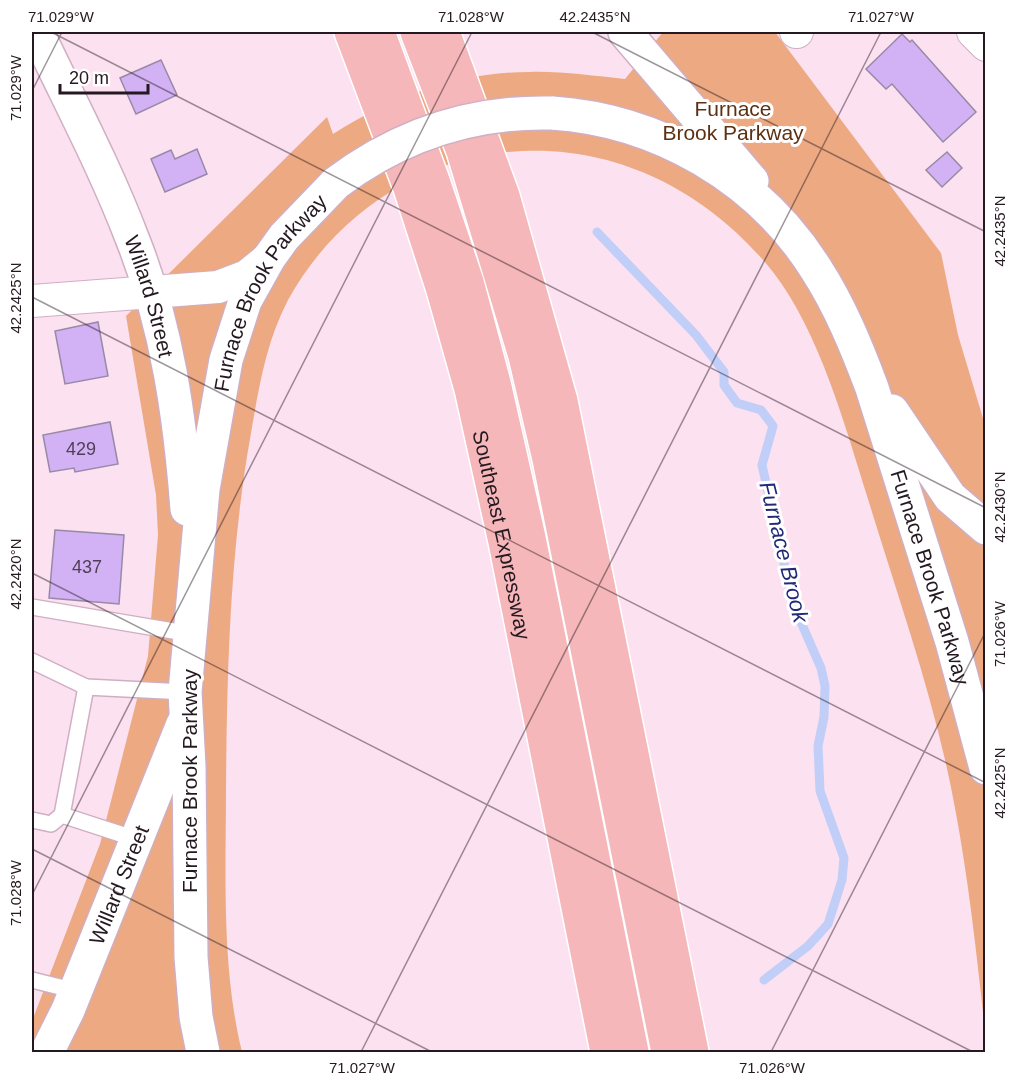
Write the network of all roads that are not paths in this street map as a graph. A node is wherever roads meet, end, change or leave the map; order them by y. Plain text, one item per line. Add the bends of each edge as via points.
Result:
1 (37, 32) edge
2 (351, 32) edge
3 (378, 32) edge
4 (417, 32) edge
5 (443, 32) edge
6 (625, 32) edge
7 (973, 32) edge
8 (986, 45) edge
9 (801, 248) junction
10 (268, 258) junction
11 (151, 294) junction
12 (32, 301) edge
13 (859, 353) junction
14 (986, 528) edge
15 (193, 580) junction
16 (32, 607) edge
17 (191, 634) junction
18 (32, 661) edge
19 (86, 687) junction
20 (186, 704) junction
21 (986, 768) edge
22 (62, 815) junction
23 (32, 820) edge
24 (136, 839) junction
25 (32, 980) edge
26 (76, 991) junction
27 (47, 1053) edge
28 (203, 1053) edge
29 (607, 1053) edge
30 (632, 1053) edge
31 (668, 1053) edge
32 (692, 1053) edge

1 - 11 main road, Willard Street via 110,185
2 - 29 highway, Southeast Expressway via 410,188 471,389
3 - 30 highway via 434,181 495,383
4 - 31 highway via 463,151 525,356
5 - 32 highway via 503,196 561,401
6 - 9 main road via 739,165
7 - 8 street
9 - 10 main road, Furnace Brook Parkway, bridge via 751,196 691,152 624,125 552,113 481,117 430,131 379,154 336,183 302,216
9 - 13 main road, Furnace Brook Parkway via 817,270
10 - 11 street via 247,276 219,287
10 - 15 main road, Furnace Brook Parkway via 245,301 225,360 203,489
11 - 12 street
11 - 15 main road, Willard Street via 176,403
13 - 14 main road, Furnace Brook Parkway via 934,477 950,497
13 - 21 main road, Furnace Brook Parkway via 952,642
15 - 17 main road, Furnace Brook Parkway
16 - 17 lane
17 - 20 main road, Furnace Brook Parkway
18 - 19 lane
19 - 20 lane
19 - 22 lane
20 - 24 main road, Willard Street
20 - 28 main road, Furnace Brook Parkway via 191,957
22 - 23 lane via 51,824
22 - 24 lane
24 - 26 main road, Willard Street
25 - 26 lane
26 - 27 main road, Willard Street

